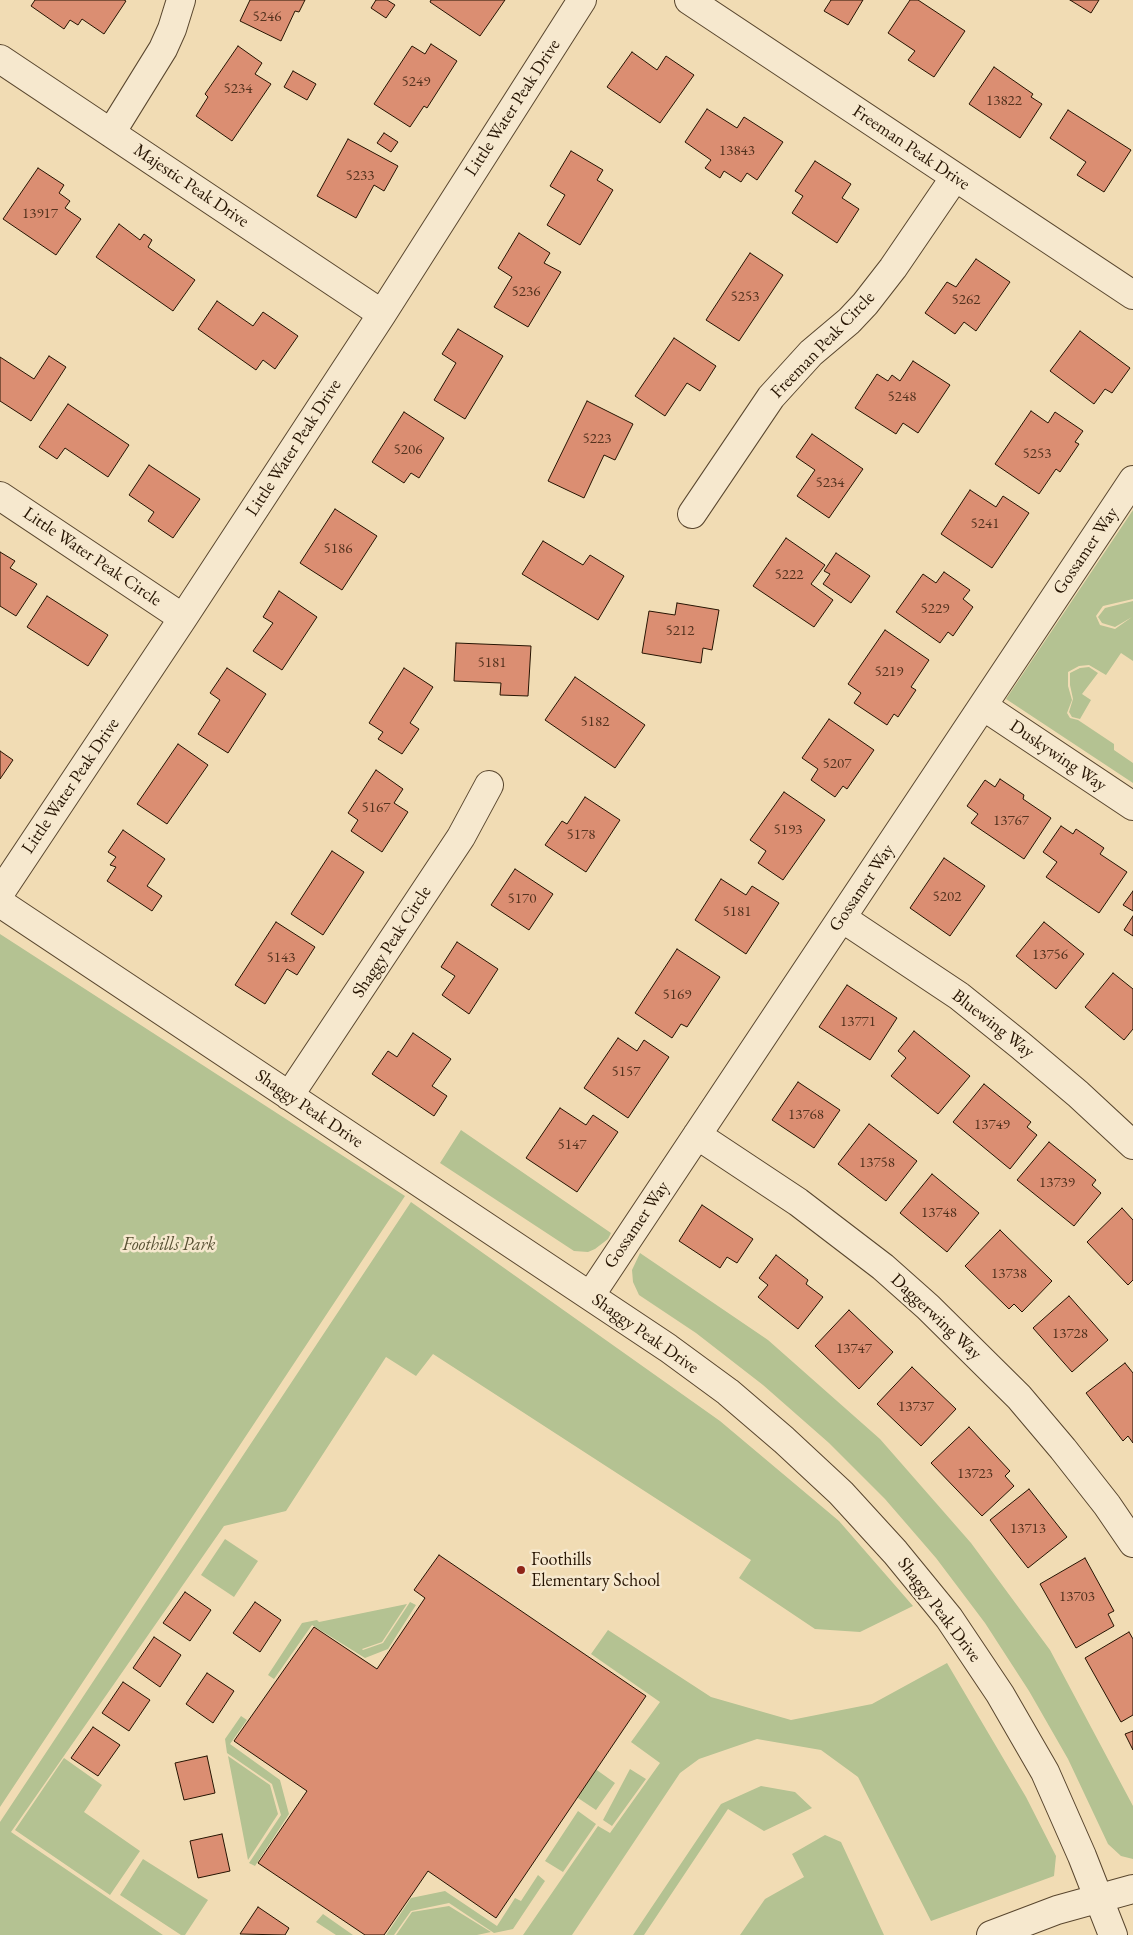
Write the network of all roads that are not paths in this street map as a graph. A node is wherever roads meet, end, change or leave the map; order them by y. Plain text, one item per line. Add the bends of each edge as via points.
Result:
1 (181, 0) edge
2 (582, 0) edge
3 (689, 0) edge
4 (0, 59) edge
5 (111, 133) junction
6 (955, 177) junction
7 (1133, 295) edge
8 (382, 314) junction
9 (1133, 480) edge
10 (0, 496) edge
11 (692, 514) dead end
12 (183, 618) junction
13 (983, 706) junction
14 (489, 785) dead end
15 (1133, 806) edge
16 (0, 893) edge
17 (0, 903) edge
18 (842, 918) junction
19 (289, 1096) junction
20 (698, 1135) junction
21 (1133, 1145) edge
22 (590, 1296) junction
23 (1133, 1543) edge
24 (1133, 1889) edge
25 (1099, 1898) junction
26 (991, 1935) edge
27 (1114, 1935) edge

1 - 5 street via 163,49
2 - 8 street, Little Water Peak Drive
3 - 6 street, Freeman Peak Drive
4 - 5 street, Majestic Peak Drive
5 - 8 street, Majestic Peak Drive
6 - 7 street, Freeman Peak Drive
6 - 11 street, Freeman Peak Circle via 869,298 770,397
8 - 12 street, Little Water Peak Drive
9 - 13 street, Gossamer Way
10 - 12 street, Little Water Peak Circle
12 - 16 street, Little Water Peak Drive
13 - 15 street, Duskywing Way
13 - 18 street, Gossamer Way
14 - 19 street, Shaggy Peak Circle via 461,837
17 - 19 street, Shaggy Peak Drive
18 - 20 street, Gossamer Way
18 - 21 street, Bluewing Way via 966,1002 1078,1094
19 - 22 street, Shaggy Peak Drive
20 - 22 street, Gossamer Way
20 - 23 street, Daggerwing Way via 812,1212 928,1307 1019,1397 1069,1456
22 - 25 street, Shaggy Peak Drive via 728,1392 841,1493 895,1552 949,1618 1000,1694 1045,1772
24 - 25 street
25 - 26 street
25 - 27 street, Shaggy Peak Drive

